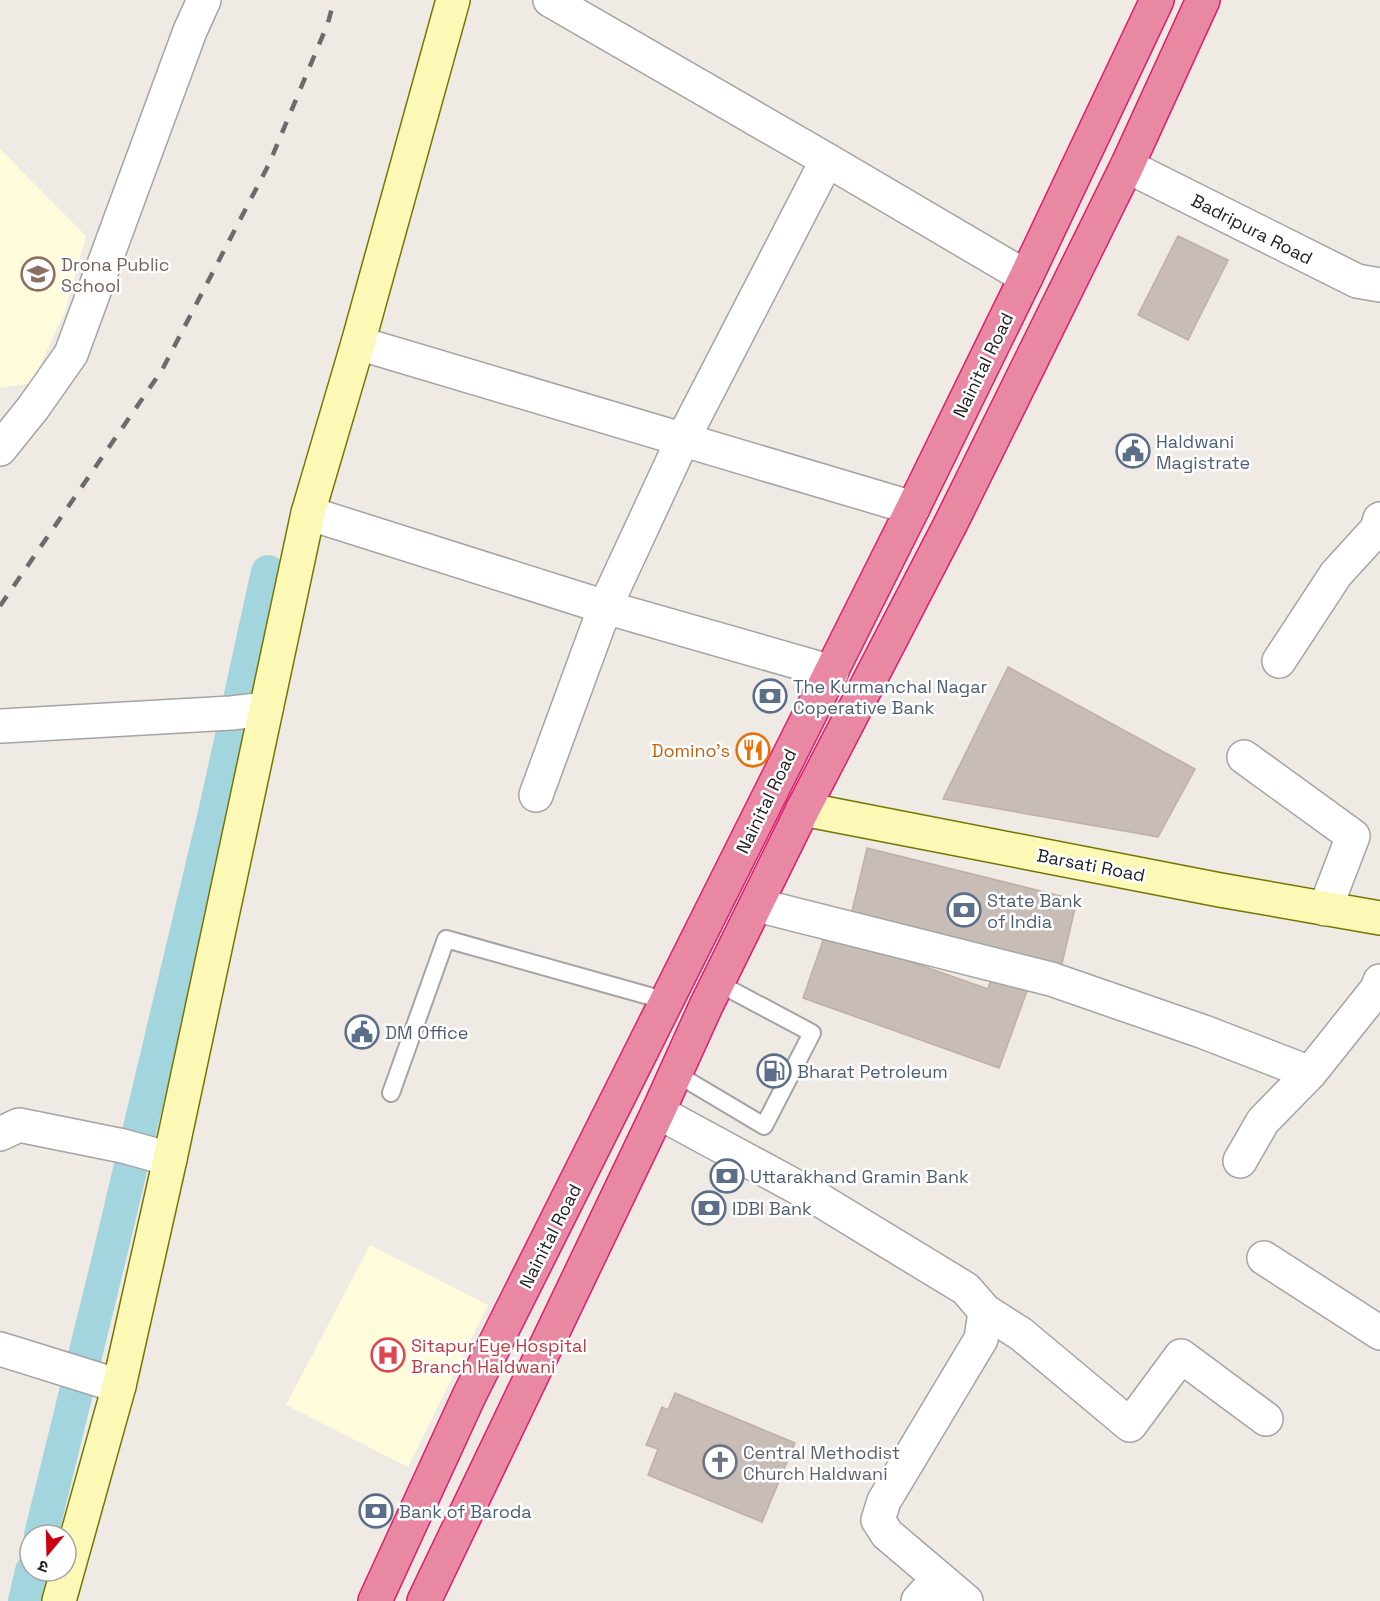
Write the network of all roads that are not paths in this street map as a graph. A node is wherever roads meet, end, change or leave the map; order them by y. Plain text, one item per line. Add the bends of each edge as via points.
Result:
1 (204, 0) edge
2 (453, 0) edge
3 (550, 0) edge
4 (1157, 0) edge
5 (1203, 0) edge
6 (1088, 145) junction
7 (827, 160) junction
8 (1127, 166) junction
9 (1026, 277) junction
10 (1380, 285) edge
11 (358, 343) junction
12 (33, 408) junction
13 (0, 412) edge
14 (683, 439) junction
15 (0, 449) edge
16 (913, 508) junction
17 (308, 513) junction
18 (1380, 519) edge
19 (952, 521) junction
20 (605, 607) junction
21 (1279, 661) dead end
22 (832, 672) junction
23 (266, 709) junction
24 (2, 726) dead end
25 (1244, 757) dead end
26 (536, 795) dead end
27 (803, 809) junction
28 (757, 905) junction
29 (1325, 909) junction
30 (1380, 918) edge
31 (1380, 981) edge
32 (718, 983) junction
33 (667, 1001) junction
34 (675, 1073) junction
35 (1310, 1073) junction
36 (391, 1092) dead end
37 (658, 1112) junction
38 (0, 1134) edge
39 (145, 1152) junction
40 (1240, 1161) dead end
41 (1264, 1258) dead end
42 (985, 1311) junction
43 (1380, 1333) edge
44 (0, 1349) edge
45 (109, 1383) junction
46 (1266, 1419) dead end
47 (929, 1590) edge
48 (59, 1601) edge
49 (375, 1601) edge
50 (424, 1601) edge
51 (966, 1601) edge

1 - 12 street via 71,354
2 - 11 street
3 - 7 street
4 - 6 highway, Nainital Road
5 - 8 highway, Nainital Road
6 - 8 highway
6 - 9 highway, Nainital Road
7 - 9 street
7 - 14 street
8 - 10 street, Badripura Road via 1357,281
8 - 19 highway, Nainital Road
9 - 16 highway, Nainital Road
11 - 14 street
11 - 17 street
12 - 13 street
12 - 15 street
14 - 16 street
14 - 20 street
16 - 19 highway
16 - 22 highway, Nainital Road
17 - 20 street
17 - 23 street
18 - 21 street via 1377,529 1336,573
19 - 27 highway, Nainital Road
20 - 22 street
20 - 26 street
22 - 33 highway, Nainital Road
23 - 24 street
23 - 39 street
25 - 29 street via 1353,836
27 - 28 highway, Nainital Road
27 - 29 street, Barsati Road
28 - 32 highway, Nainital Road
28 - 35 street via 1051,978
29 - 30 street, Barsati Road
31 - 35 street
32 - 34 highway, Nainital Road
32 - 34 lane via 812,1033 764,1126
33 - 36 lane via 446,939
33 - 49 highway, Nainital Road via 469,1396
34 - 37 highway, Nainital Road
35 - 40 street via 1263,1121
37 - 42 street via 816,1197 966,1289
37 - 50 highway, Nainital Road
38 - 39 street via 19,1125
39 - 45 street
41 - 43 street
42 - 46 street via 1022,1334 1130,1425 1181,1356
42 - 47 street via 981,1339 884,1501 878,1520
44 - 45 street
45 - 48 street
47 - 51 street

